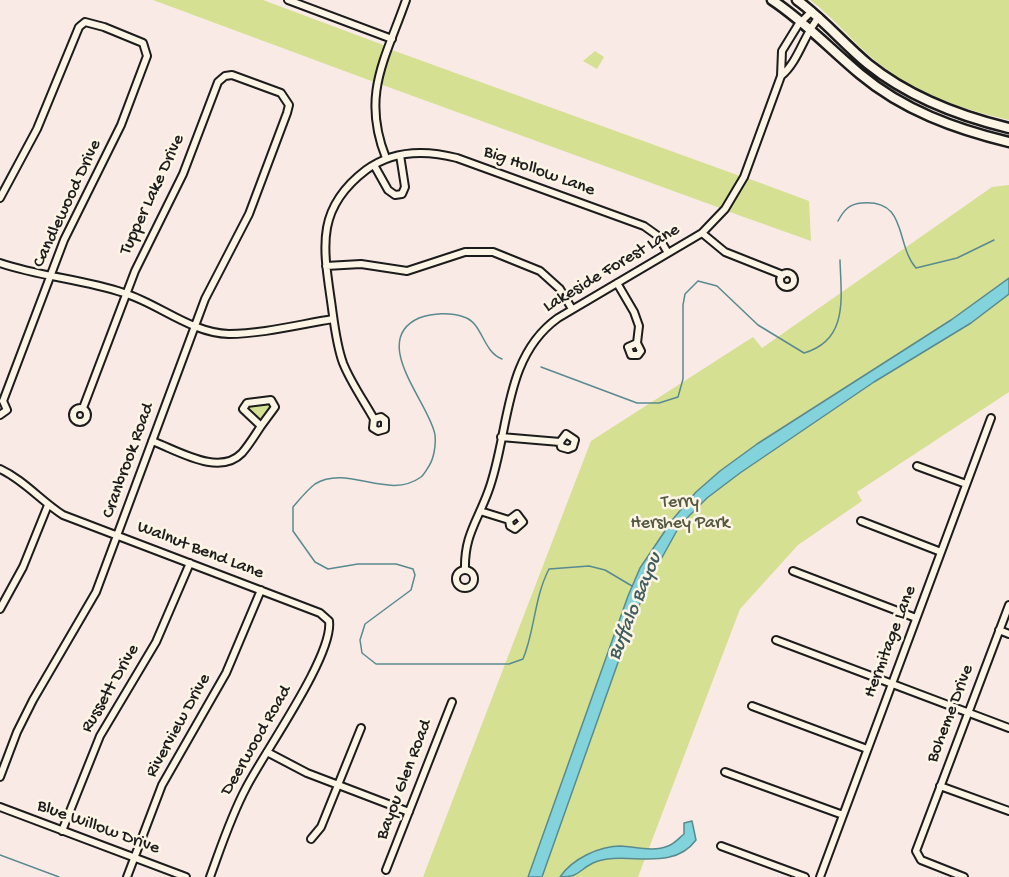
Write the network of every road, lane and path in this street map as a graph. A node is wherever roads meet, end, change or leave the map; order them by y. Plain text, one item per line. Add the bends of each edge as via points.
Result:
1 (288, 0) edge
2 (406, 0) edge
3 (772, 0) edge
4 (796, 0) edge
5 (816, 14) junction
6 (807, 25) junction
7 (392, 39) junction
8 (781, 76) junction
9 (1009, 128) edge
10 (1009, 142) edge
11 (274, 148) joint
12 (400, 155) junction
13 (386, 159) junction
14 (374, 165) junction
15 (0, 198) edge
16 (702, 233) junction
17 (668, 253) junction
18 (0, 263) edge
19 (326, 266) junction
20 (783, 274) dead end
21 (49, 278) junction
22 (617, 282) junction
23 (126, 293) junction
24 (572, 309) junction
25 (333, 319) junction
26 (196, 326) junction
27 (637, 343) dead end
28 (1, 401) edge
29 (83, 408) dead end
30 (0, 415) edge
31 (991, 418) dead end
32 (375, 419) dead end
33 (261, 426) junction
34 (501, 437) junction
35 (152, 441) junction
36 (560, 442) dead end
37 (917, 466) dead end
38 (0, 470) edge
39 (966, 484) junction
40 (48, 505) junction
41 (480, 511) junction
42 (509, 520) dead end
43 (861, 521) dead end
44 (117, 537) junction
45 (941, 552) junction
46 (190, 563) junction
47 (465, 570) dead end
48 (793, 572) dead end
49 (261, 590) junction
50 (1009, 605) edge
51 (0, 609) edge
52 (916, 618) junction
53 (329, 621) joint
54 (999, 630) junction
55 (1009, 634) edge
56 (776, 640) dead end
57 (892, 683) junction
58 (452, 702) dead end
59 (752, 706) dead end
60 (968, 712) junction
61 (362, 728) dead end
62 (1009, 728) edge
63 (867, 748) junction
64 (267, 752) junction
65 (725, 772) dead end
66 (0, 777) edge
67 (338, 785) junction
68 (940, 786) junction
69 (0, 807) edge
70 (1009, 811) edge
71 (409, 813) junction
72 (843, 815) junction
73 (62, 831) junction
74 (311, 839) dead end
75 (721, 846) dead end
76 (135, 858) junction
77 (386, 870) dead end
78 (128, 877) edge
79 (186, 877) edge
80 (210, 877) edge
81 (805, 877) edge
82 (820, 877) edge
83 (964, 877) edge

1 - 7 street
2 - 7 street
3 - 6 main road
4 - 5 main road
5 - 6 street, Lakeside Forest Lane
5 - 9 main road via 870,65 897,84 944,108
6 - 8 street, Lakeside Forest Lane via 791,64
6 - 8 street, Lakeside Forest Lane via 798,25 782,51
6 - 10 main road via 861,75 902,103 956,128
7 - 13 street via 374,102 376,129
8 - 16 street, Lakeside Forest Lane via 738,190
11 - 23 street, Tupper Lake Drive via 287,113 287,98 239,76 225,76 218,82 183,174
11 - 26 street, Cranbrook Road via 249,214 205,299
12 - 13 street, Big Hollow Lane
12 - 14 street via 405,187 402,194 388,190
12 - 17 street, Big Hollow Lane via 437,152 458,158 644,226 658,236
13 - 14 street, Big Hollow Lane
14 - 19 street, Big Hollow Lane via 357,177 334,206 324,237
15 - 21 street, Candlewood Drive via 37,129 78,27 94,23 143,43 147,56 109,153
16 - 17 street, Lakeside Forest Lane
16 - 20 street via 725,252
17 - 22 street, Lakeside Forest Lane
18 - 21 street
19 - 24 street via 361,264 407,270 465,252 493,252 540,271 560,289
19 - 25 street, Big Hollow Lane
21 - 23 street
21 - 28 street, Candlewood Drive
22 - 24 street, Lakeside Forest Lane
22 - 27 street via 639,326
23 - 26 street
23 - 29 street, Tupper Lake Drive
24 - 34 street, Lakeside Forest Lane via 543,328 530,345
25 - 26 street via 230,334
25 - 32 street, Big Hollow Lane via 343,364
26 - 35 street, Cranbrook Road
28 - 30 street, Candlewood Drive via 7,410
31 - 39 street, Hermitage Lane
33 - 33 street via 274,411 275,402 271,400 244,405 244,412
33 - 35 street via 241,454 224,463 206,461
34 - 36 street
34 - 41 street, Lakeside Forest Lane
35 - 44 street, Cranbrook Road
37 - 39 street
38 - 40 street, Walnut Bend Lane
39 - 45 street, Hermitage Lane
40 - 44 street, Walnut Bend Lane
40 - 51 street
41 - 42 street
41 - 47 street, Lakeside Forest Lane via 467,539
43 - 45 street
44 - 46 street, Walnut Bend Lane
44 - 66 street, Cranbrook Road via 96,592 33,700
45 - 52 street, Hermitage Lane
46 - 49 street, Walnut Bend Lane
46 - 73 street, Russett Drive via 156,642 100,736
48 - 52 street
49 - 53 street, Walnut Bend Lane via 320,613
49 - 76 street, Riverview Drive via 226,673 162,785
50 - 54 street, Boheme Drive
52 - 57 street, Hermitage Lane
53 - 64 street, Deerwood Road via 307,683
54 - 55 street
54 - 60 street, Boheme Drive
56 - 57 street
57 - 60 street
57 - 63 street, Hermitage Lane
58 - 71 street, Bayou Glen Road
59 - 63 street
60 - 62 street
60 - 68 street, Boheme Drive
61 - 67 street
63 - 72 street, Hermitage Lane
64 - 67 street
64 - 80 street, Deerwood Road via 236,809
65 - 72 street
67 - 71 street
67 - 74 street via 321,827
68 - 70 street
68 - 83 street, Boheme Drive via 916,850 921,860
69 - 73 street, Blue Willow Drive
71 - 77 street, Bayou Glen Road
72 - 82 street, Hermitage Lane
73 - 76 street, Blue Willow Drive
75 - 81 street
76 - 78 street, Riverview Drive
76 - 79 street, Blue Willow Drive

